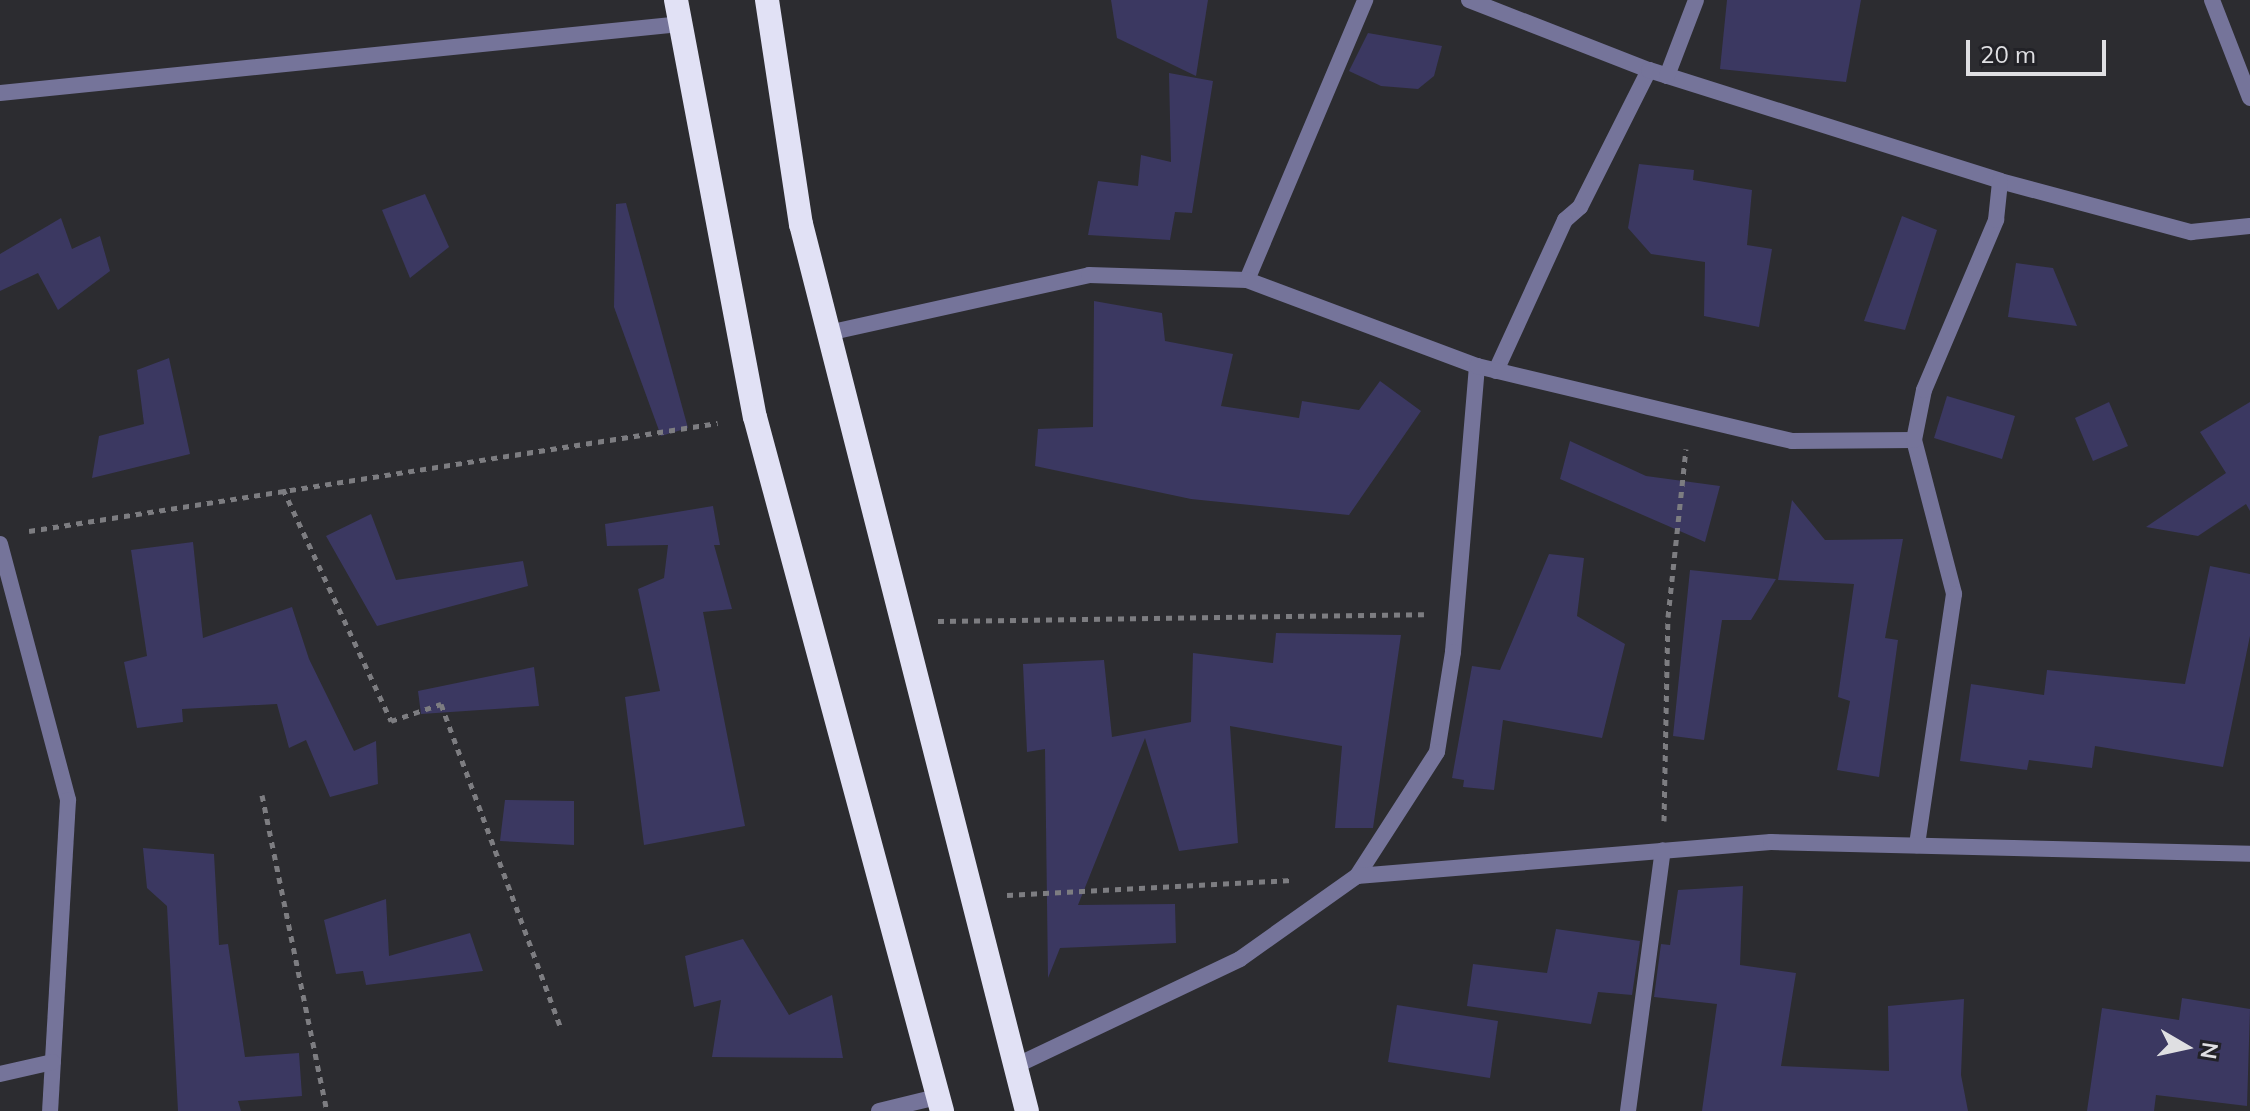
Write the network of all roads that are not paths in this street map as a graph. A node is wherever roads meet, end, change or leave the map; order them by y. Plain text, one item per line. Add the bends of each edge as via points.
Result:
1 (676, 0) edge
2 (767, 0) edge
3 (1365, 0) edge
4 (1469, 0) edge
5 (1696, 0) edge
6 (2212, 0) edge
7 (680, 24) junction
8 (1649, 70) junction
9 (1667, 76) junction
10 (0, 93) edge
11 (2250, 98) edge
12 (2000, 181) junction
13 (2250, 226) edge
14 (1247, 280) junction
15 (828, 333) junction
16 (1477, 366) junction
17 (1496, 371) junction
18 (1914, 440) junction
19 (0, 544) edge
20 (1917, 845) junction
21 (1663, 850) junction
22 (2250, 854) edge
23 (1357, 876) junction
24 (53, 1062) junction
25 (1013, 1067) junction
26 (0, 1074) edge
27 (940, 1104) edge
28 (50, 1111) edge
29 (879, 1111) edge
30 (1027, 1111) edge
31 (1628, 1111) edge

1 - 7 highway
2 - 15 highway via 801,224
3 - 14 street
4 - 8 street
5 - 9 street
6 - 11 street
7 - 10 street
7 - 27 highway via 755,417
8 - 9 street
8 - 17 street via 1580,207 1565,220
9 - 12 street
12 - 13 street via 2191,232
12 - 18 street via 1996,220 1924,390
14 - 15 street via 1089,275
14 - 16 street
15 - 25 highway
16 - 17 street
16 - 23 street via 1456,614 1437,752
17 - 18 street via 1792,441
18 - 20 street via 1954,594
19 - 24 street via 68,800
20 - 21 street via 1771,842
20 - 22 street
21 - 23 street
21 - 31 street
23 - 25 street via 1240,959
24 - 26 street
24 - 28 street
25 - 30 highway
27 - 29 street

